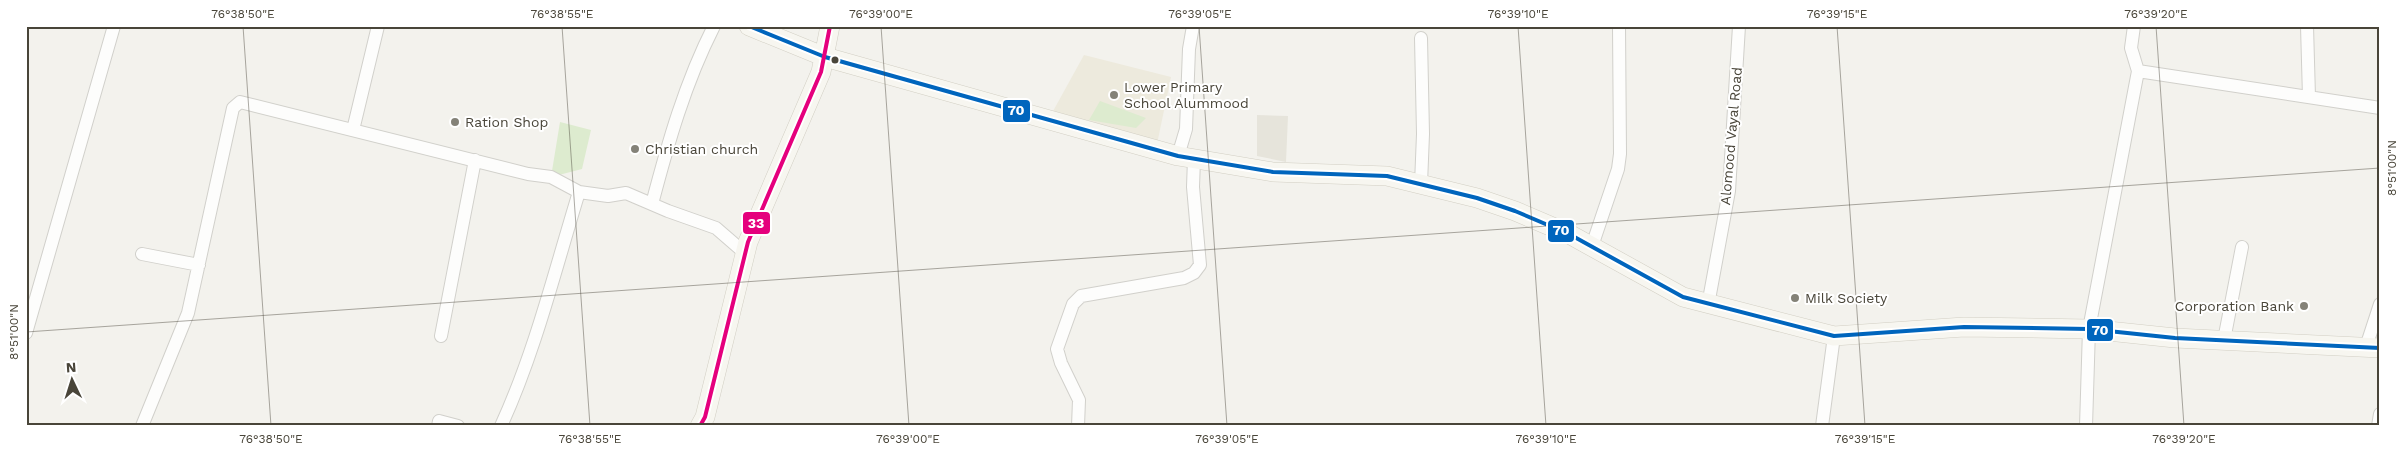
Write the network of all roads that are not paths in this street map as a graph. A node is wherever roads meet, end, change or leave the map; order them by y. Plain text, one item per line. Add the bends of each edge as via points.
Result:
1 (114, 26) edge
2 (378, 26) edge
3 (714, 26) edge
4 (749, 26) edge
5 (830, 26) edge
6 (1193, 26) edge
7 (1619, 26) edge
8 (1739, 26) edge
9 (2134, 26) edge
10 (2307, 26) edge
11 (1421, 38) dead end
12 (825, 57) junction
13 (2138, 72) junction
14 (2310, 97) junction
15 (2380, 108) edge
16 (353, 130) junction
17 (1186, 158) junction
18 (475, 160) junction
19 (1421, 184) junction
20 (579, 192) junction
21 (652, 204) junction
22 (1592, 246) junction
23 (2242, 247) dead end
24 (142, 254) dead end
25 (746, 254) junction
26 (198, 265) junction
27 (2380, 304) edge
28 (1708, 305) junction
29 (2089, 330) junction
30 (26, 333) edge
31 (441, 336) dead end
32 (1834, 336) junction
33 (2224, 340) junction
34 (2373, 348) edge
35 (2380, 414) edge
36 (142, 426) edge
37 (438, 426) edge
38 (458, 426) edge
39 (501, 426) edge
40 (700, 426) edge
41 (1078, 426) edge
42 (1822, 426) edge
43 (2086, 426) edge
44 (2378, 426) edge

1 - 30 street
2 - 16 street
3 - 21 street via 670,134
4 - 12 main road
5 - 12 main road
6 - 17 street via 1189,49
7 - 22 street via 1620,154
8 - 28 street, Alomood Vayal Road via 1729,191
9 - 13 street via 2131,48
10 - 14 street
11 - 19 street
12 - 17 main road
12 - 25 main road via 748,242
13 - 14 street
13 - 29 street
14 - 15 street
16 - 18 street
16 - 26 street via 248,103 240,102 232,108
17 - 19 main road via 1274,172 1387,176
17 - 41 street via 1194,187 1200,265 1184,278 1081,296 1073,304 1057,349 1079,400
18 - 20 street via 551,177
18 - 31 street
19 - 22 main road via 1515,210
20 - 21 street via 608,196 626,193
20 - 39 street via 544,307 512,403
21 - 25 street via 716,228
22 - 28 main road via 1683,297
23 - 33 street
24 - 26 street
25 - 40 main road
26 - 36 street via 188,313
27 - 34 street
28 - 32 main road
29 - 32 main road via 1964,327
29 - 33 main road
29 - 43 street
32 - 42 street
33 - 34 main road
35 - 44 street
37 - 38 street via 439,421

